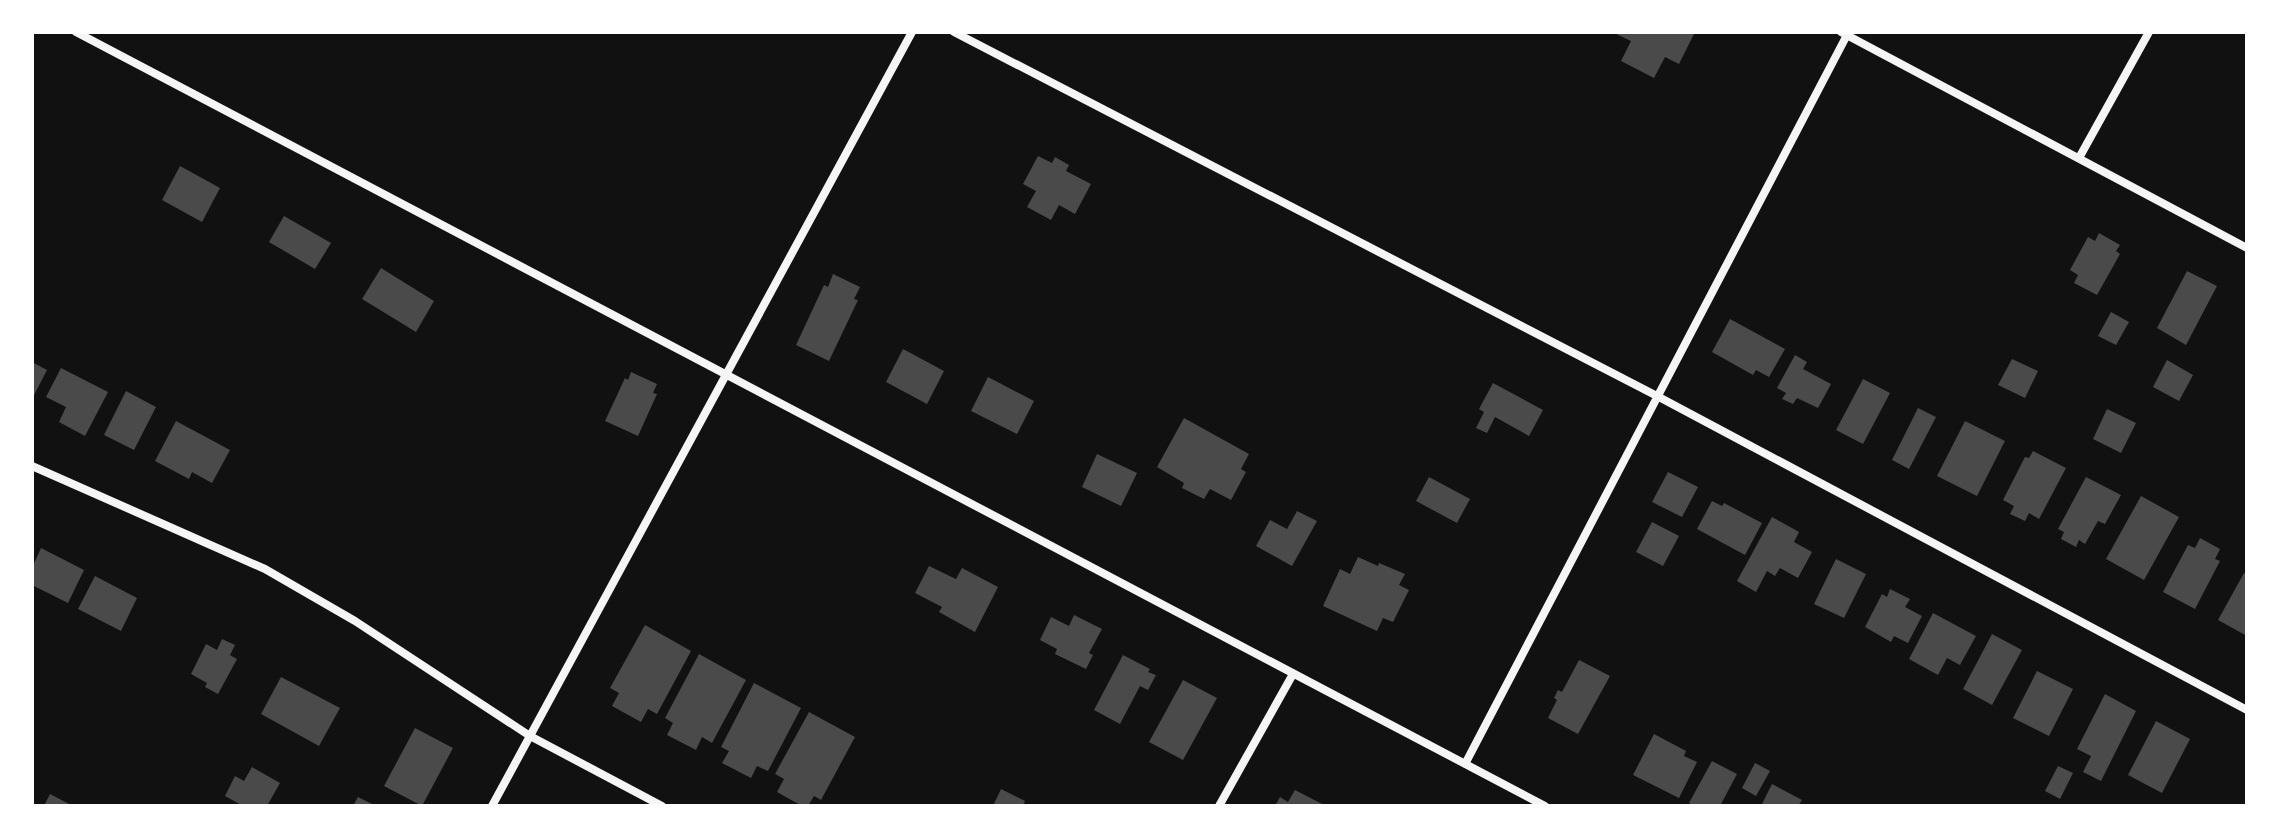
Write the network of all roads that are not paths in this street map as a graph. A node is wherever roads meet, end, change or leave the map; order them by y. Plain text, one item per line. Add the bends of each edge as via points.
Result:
1 (76, 32) edge
2 (912, 32) edge
3 (954, 32) edge
4 (2149, 32) edge
5 (1844, 34) edge
6 (2079, 158) junction
7 (2247, 248) edge
8 (724, 376) junction
9 (1657, 396) junction
10 (32, 466) edge
11 (1293, 674) junction
12 (2247, 710) edge
13 (530, 736) junction
14 (1465, 764) junction
15 (492, 806) edge
16 (662, 806) edge
17 (1219, 806) edge
18 (1545, 806) edge

1 - 8 street
2 - 8 street
3 - 9 street
4 - 6 street
5 - 6 street
5 - 9 street
6 - 7 street
8 - 11 street
8 - 13 street
9 - 12 street
9 - 14 street
10 - 13 street via 265,569
11 - 14 street
11 - 17 street
13 - 15 street
13 - 16 street
14 - 18 street

